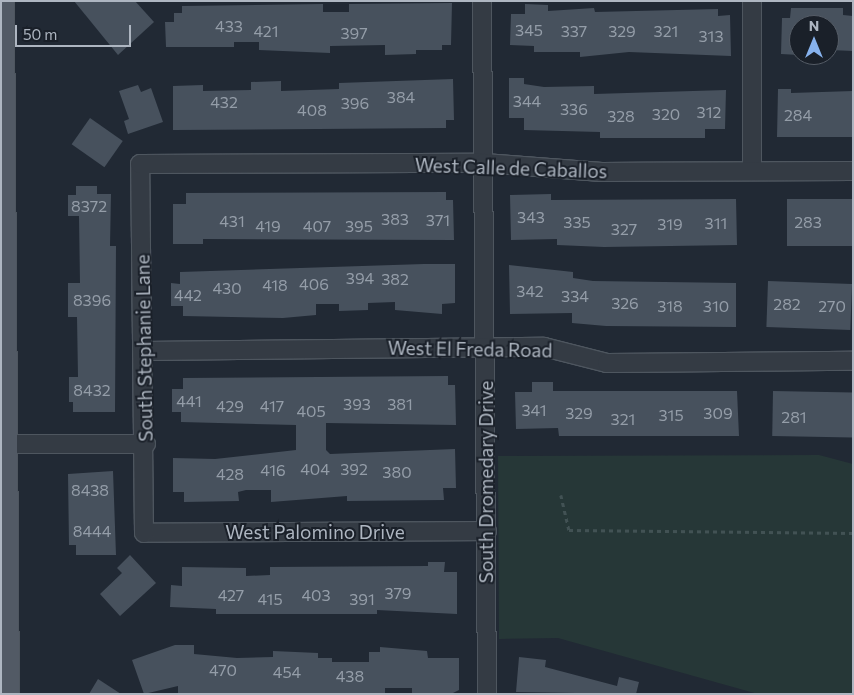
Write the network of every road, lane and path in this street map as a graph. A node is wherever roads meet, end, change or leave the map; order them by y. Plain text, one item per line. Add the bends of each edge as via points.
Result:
1 (2, 1) edge
2 (482, 1) edge
3 (752, 1) edge
4 (2, 85) edge
5 (484, 163) junction
6 (140, 164) joint
7 (752, 171) junction
8 (853, 171) edge
9 (485, 346) junction
10 (145, 351) junction
11 (853, 361) edge
12 (6, 444) junction
13 (146, 444) junction
14 (560, 495) dead end
15 (487, 531) junction
16 (144, 533) joint
17 (853, 533) edge
18 (4, 631) edge
19 (6, 681) edge
20 (487, 694) edge

1 - 4 main road
2 - 5 street, South Dromedary Drive
3 - 7 street
4 - 12 main road
5 - 6 street, West Calle de Caballos
5 - 7 street, West Calle de Caballos via 602,172
5 - 9 street, South Dromedary Drive
6 - 10 street, South Stephanie Lane
7 - 8 street, West Calle de Caballos
9 - 10 street, West El Freda Road
9 - 11 street, West El Freda Road via 544,346 607,362
9 - 15 street, South Dromedary Drive
10 - 13 street, South Stephanie Lane
12 - 13 street
12 - 18 main road
13 - 16 street, South Stephanie Lane
14 - 17 path via 569,530
15 - 16 street, West Palomino Drive
15 - 20 street, South Dromedary Drive
18 - 19 main road

